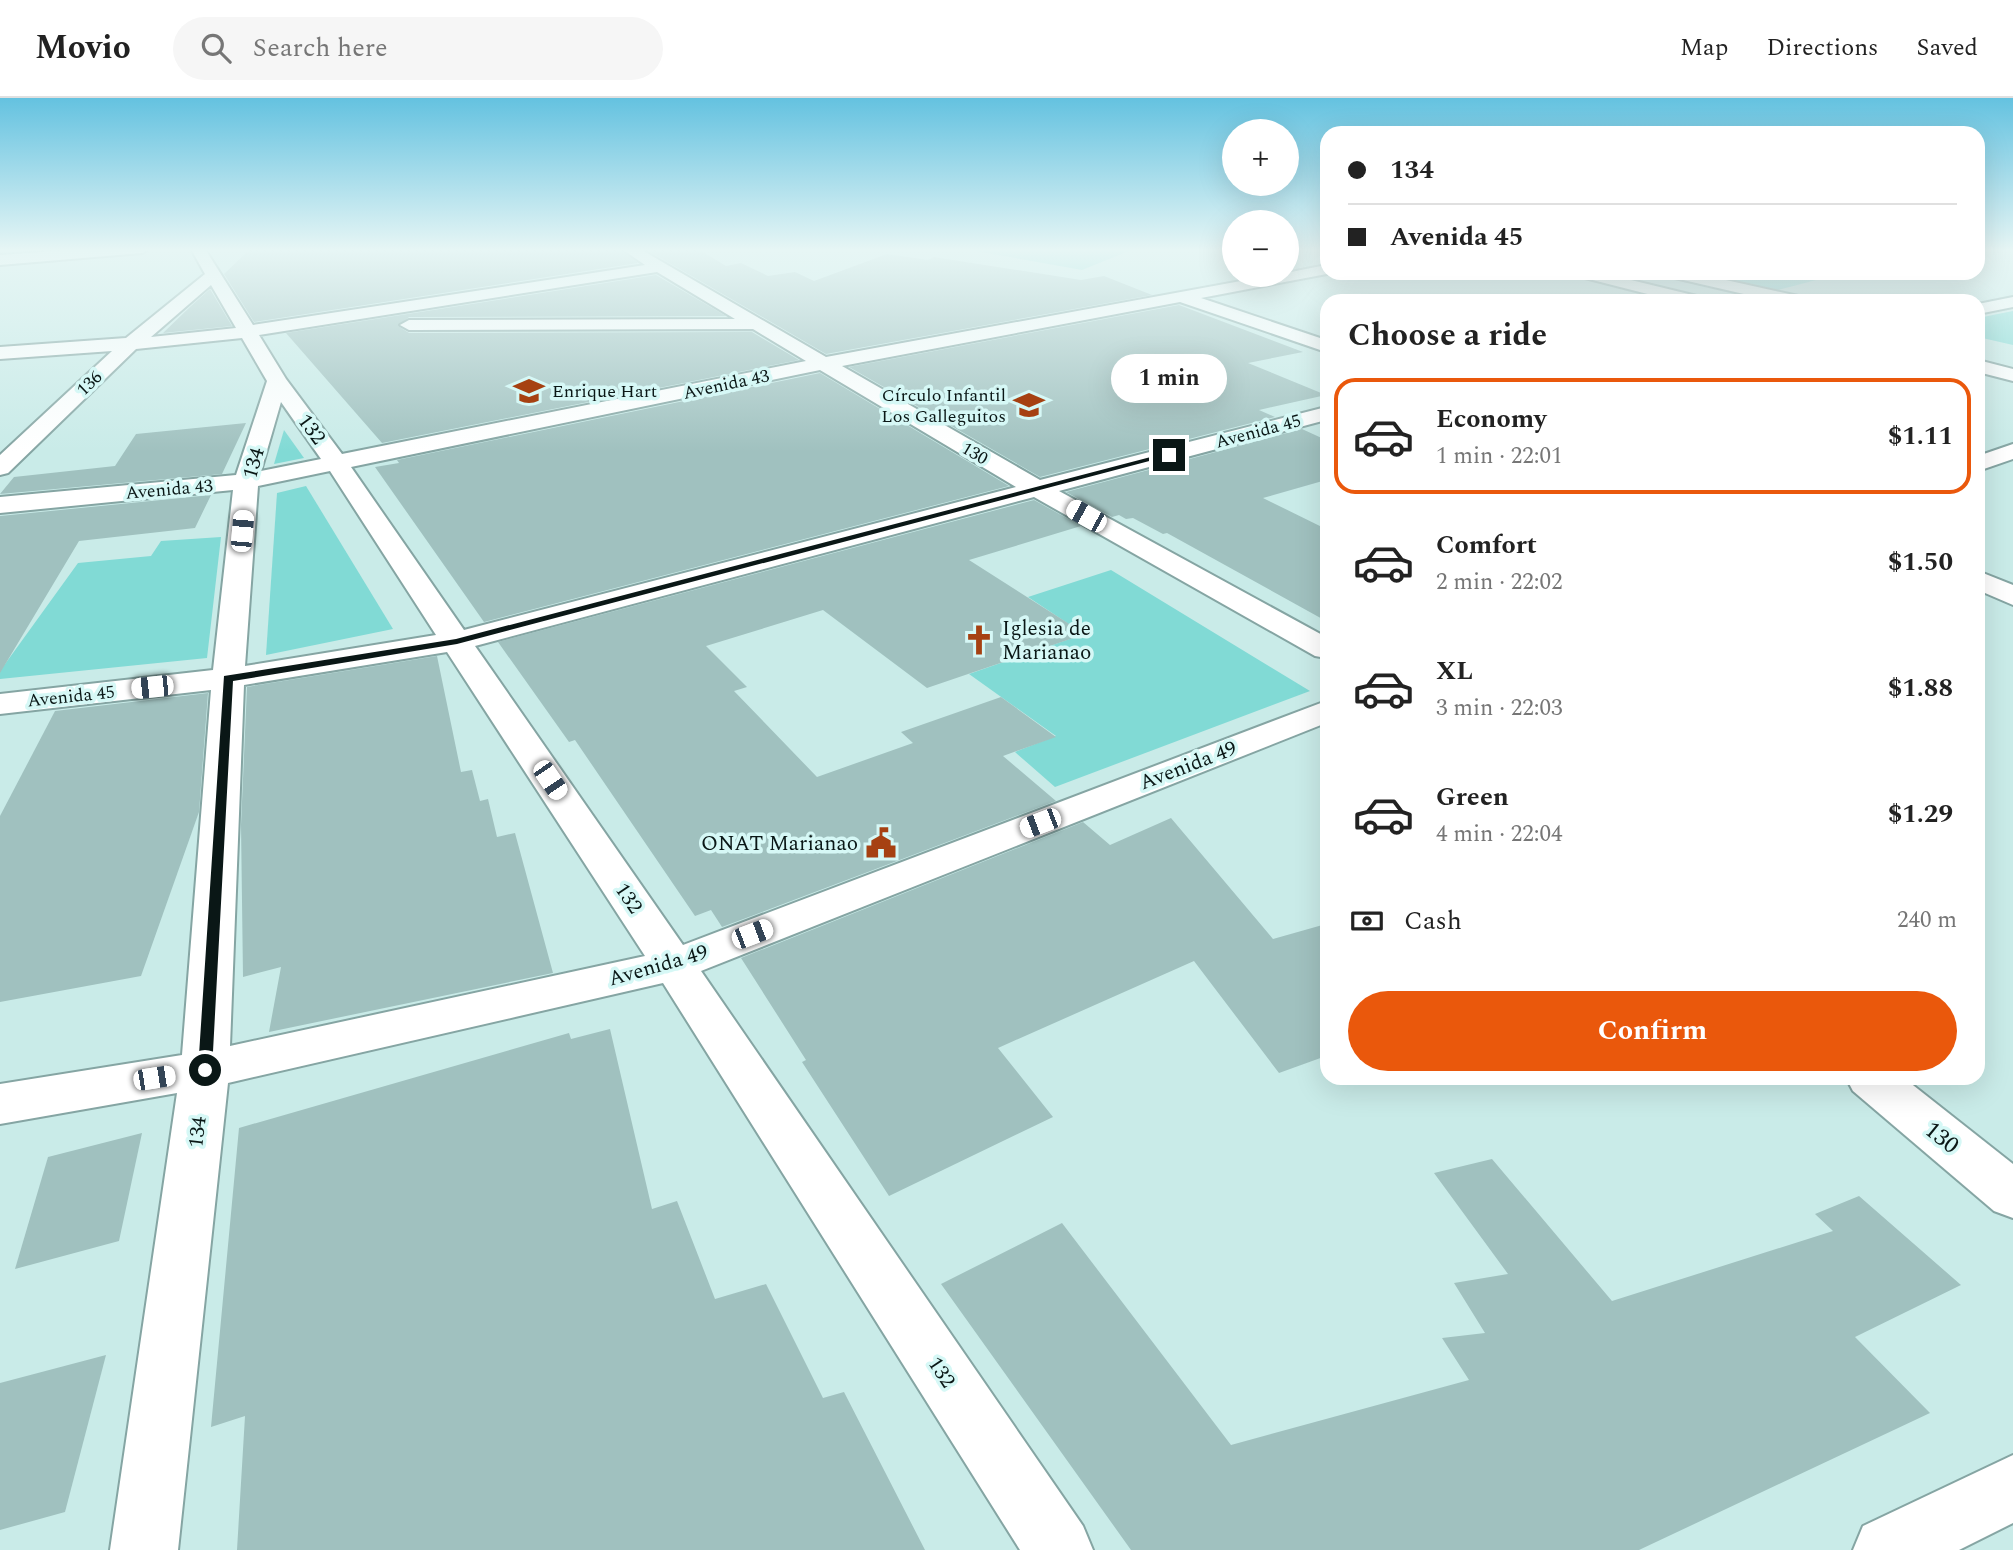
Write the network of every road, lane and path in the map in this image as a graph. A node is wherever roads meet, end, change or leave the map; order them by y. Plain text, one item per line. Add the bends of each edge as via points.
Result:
1 (164, 317) edge
2 (238, 317) edge
3 (338, 317) edge
4 (744, 317) edge
5 (1074, 317) edge
6 (1239, 317) edge
7 (756, 324) junction
8 (246, 331) junction
9 (1320, 344) edge
10 (130, 345) junction
11 (0, 353) edge
12 (825, 363) junction
13 (1985, 368) edge
14 (2013, 375) edge
15 (277, 381) junction
16 (1320, 415) edge
17 (2013, 451) edge
18 (1985, 461) edge
19 (337, 464) junction
20 (0, 468) edge
21 (246, 481) junction
22 (1037, 489) junction
23 (0, 505) edge
24 (1985, 583) edge
25 (2013, 596) edge
26 (457, 641) junction
27 (1320, 646) edge
28 (228, 678) junction
29 (0, 704) edge
30 (1320, 713) edge
31 (674, 965) junction
32 (205, 1070) junction
33 (1879, 1085) edge
34 (0, 1104) edge
35 (2013, 1195) edge
36 (2013, 1488) edge
37 (144, 1550) edge
38 (1059, 1550) edge
39 (1887, 1550) edge

1 - 10 street, 136
2 - 8 street, 132
3 - 8 street
4 - 7 street, 130
5 - 12 street, Avenida 43
6 - 9 street
7 - 8 street via 320,325
7 - 12 street, 130
8 - 10 street
8 - 15 street, 132
10 - 11 street
10 - 20 street, 136
12 - 19 street, Avenida 43
12 - 22 street, 130
13 - 14 street
15 - 19 street, 132
15 - 21 street, 134
16 - 22 street, Avenida 45
17 - 18 street
19 - 21 street, Avenida 43
19 - 26 street, 132
21 - 23 street, Avenida 43
21 - 28 street, 134
22 - 26 street, Avenida 45
22 - 27 street, 130
24 - 25 street
26 - 28 street, Avenida 45
26 - 31 street, 132
28 - 29 street, Avenida 45
28 - 32 street, 134
30 - 31 street, Avenida 49
31 - 32 street, Avenida 49
31 - 38 street, 132
32 - 34 street, Avenida 49
32 - 37 street, 134
33 - 35 street, 130
36 - 39 street

